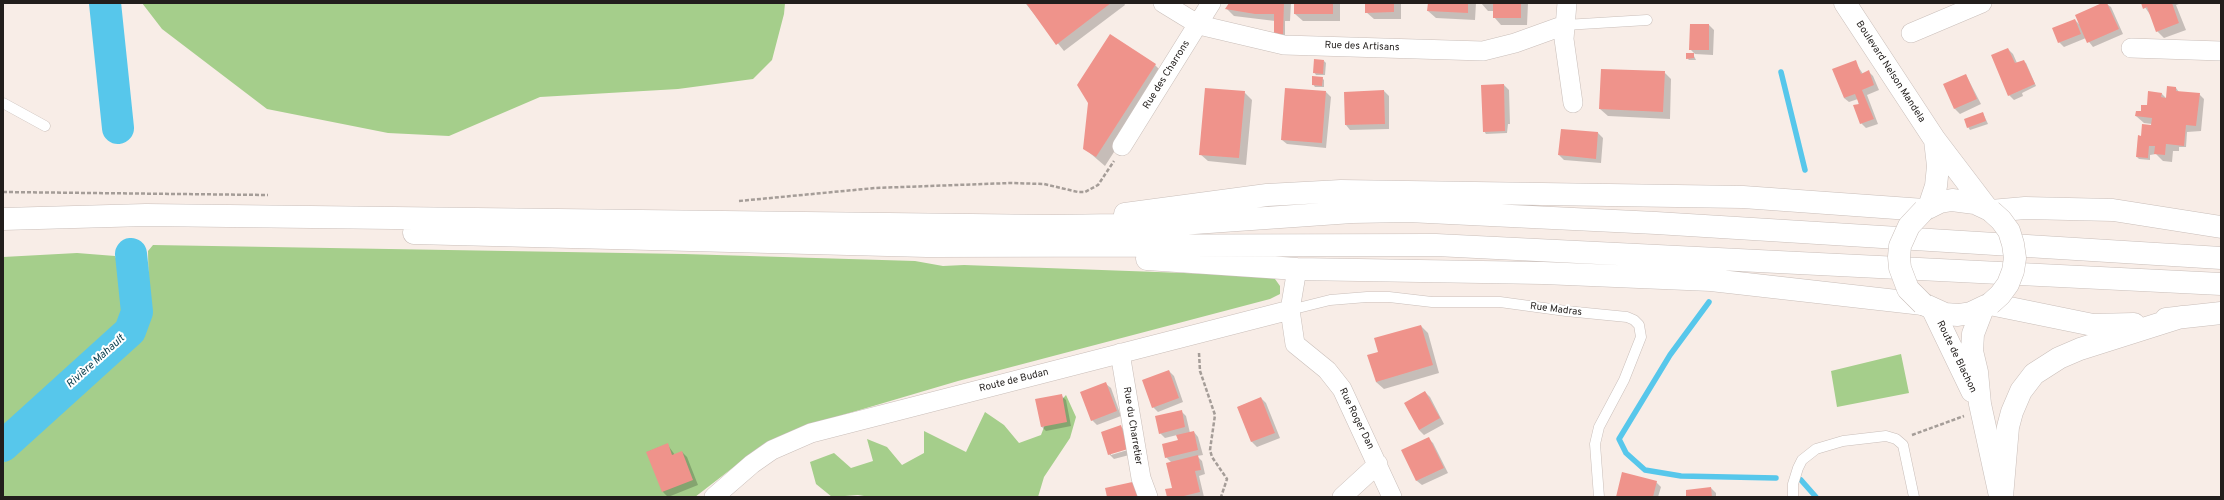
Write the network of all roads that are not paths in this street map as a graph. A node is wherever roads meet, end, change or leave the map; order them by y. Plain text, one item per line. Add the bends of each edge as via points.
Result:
1 (1163, 3) edge
2 (1211, 3) edge
3 (1567, 3) edge
4 (1845, 3) edge
5 (1982, 3) edge
6 (1647, 20) dead end
7 (1199, 25) junction
8 (1565, 25) junction
9 (1911, 34) dead end
10 (2131, 48) dead end
11 (2221, 51) edge
12 (3, 102) edge
13 (1573, 103) dead end
14 (45, 126) dead end
15 (1935, 140) junction
16 (1122, 146) road end
17 (1926, 209) junction
18 (1989, 209) junction
19 (3, 219) edge
20 (2221, 227) edge
21 (3, 229) edge
22 (1053, 236) junction
23 (2221, 258) edge
24 (1296, 269) junction
25 (2221, 284) edge
26 (1987, 306) junction
27 (1928, 307) junction
28 (1290, 310) junction
29 (2221, 313) edge
30 (2181, 317) junction
31 (1120, 353) junction
32 (1981, 407) junction
33 (1378, 464) junction
34 (714, 497) edge
35 (1148, 497) edge
36 (1342, 497) edge
37 (1392, 497) edge
38 (1598, 497) edge
39 (1793, 497) edge
40 (1914, 497) edge
41 (2001, 497) edge

1 - 7 street, Rue des Artisans
2 - 7 street, Rue des Charrons
3 - 8 street
4 - 15 main road, Boulevard Nelson Mandela
5 - 9 street
6 - 8 lane
7 - 8 street, Rue des Artisans via 1284,44 1483,51 1515,43
7 - 16 street, Rue des Charrons
8 - 13 street via 1564,39
10 - 11 street
12 - 14 lane
15 - 17 main road, Boulevard Nelson Mandela via 1938,166 1936,186
15 - 18 main road, Boulevard Nelson Mandela
17 - 18 main road via 1952,200 1964,200
17 - 22 main road via 1743,196 1341,191 1267,195 1161,208
17 - 27 main road, bridge via 1916,217 1906,231 1899,257 1903,279 1908,289
18 - 20 main road via 2113,210
18 - 26 main road, bridge via 2009,231 2014,244 2015,258 2008,284
19 - 22 main road via 146,215
21 - 22 main road via 343,232 927,246
22 - 23 main road via 1352,212 1408,212 1656,223
22 - 24 main road via 1088,256
22 - 25 main road via 1436,245
24 - 27 main road via 1543,273 1711,280
24 - 28 street
26 - 27 main road via 1958,315
26 - 30 main road via 2100,326
26 - 32 main road, Route de Blachon via 1976,324 1971,343
27 - 32 main road, Route de Blachon
28 - 31 street, Route de Budan
28 - 33 street, Rue Roger Dan via 1295,344 1326,370 1342,389
28 - 38 lane, Rue Madras via 1330,300 1382,297 1456,303 1500,302 1634,320 1639,325 1640,337 1624,380 1599,427 1596,444
29 - 30 main road
30 - 41 main road via 2080,349 2059,358 2034,374 2021,391 2012,412 2008,427
31 - 34 street, Route de Budan via 811,433 772,450
31 - 35 street, Rue du Charretier via 1141,478
32 - 41 main road, Route de Blachon
33 - 36 street
33 - 37 street, Rue Roger Dan
39 - 40 lane via 1793,484 1798,468 1802,460 1816,449 1843,441 1886,436 1903,445

